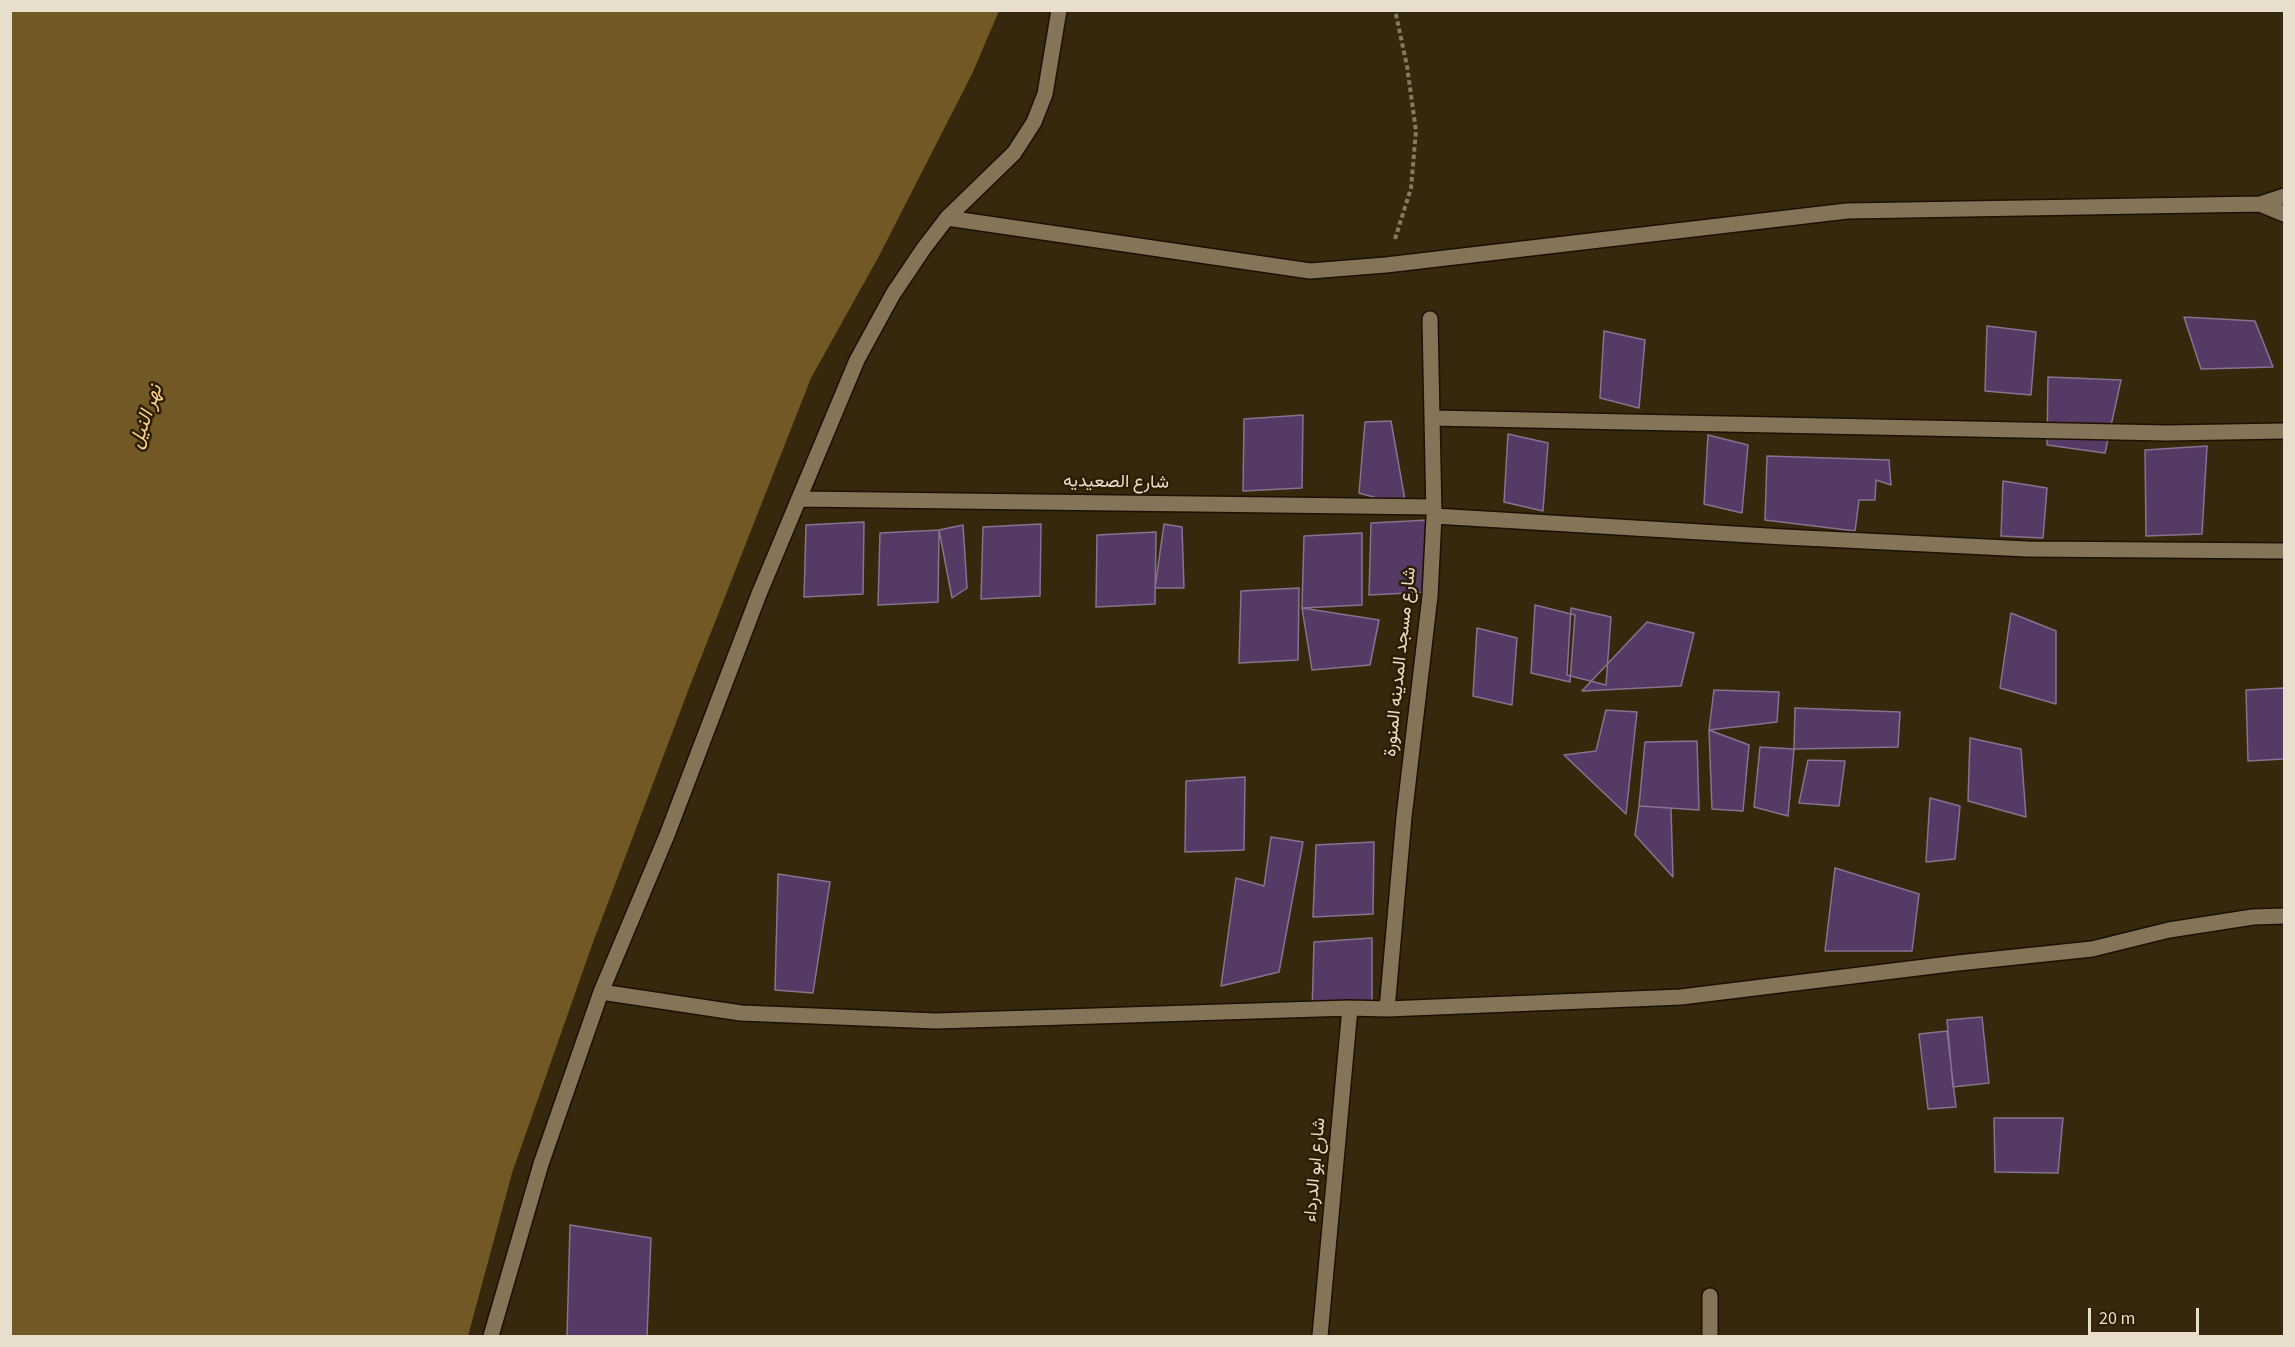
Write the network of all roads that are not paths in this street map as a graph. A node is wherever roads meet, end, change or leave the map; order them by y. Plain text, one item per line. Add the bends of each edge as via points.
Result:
1 (1059, 10) edge
2 (2284, 196) edge
3 (2260, 204) junction
4 (2284, 214) edge
5 (947, 218) junction
6 (1430, 319) dead end
7 (1432, 418) junction
8 (2284, 431) edge
9 (799, 499) junction
10 (1434, 511) junction
11 (2284, 551) edge
12 (2284, 916) edge
13 (601, 992) junction
14 (1350, 1008) junction
15 (1387, 1009) junction
16 (1710, 1296) dead end
17 (491, 1336) edge
18 (1320, 1336) edge
19 (1710, 1336) edge

1 - 5 street via 1045,94 1034,122 1014,153
2 - 3 street
3 - 4 street
3 - 5 street via 1848,211 1310,271
5 - 9 street via 893,294 857,360
6 - 7 street, شارع مسجد المدينه المنورة
7 - 8 street via 2167,434
7 - 10 street, شارع مسجد المدينه المنورة
9 - 10 street, شارع الصعيديه
9 - 13 street
10 - 11 street, شارع الصعيديه via 1772,537 2027,549
10 - 15 street, شارع مسجد المدينه المنورة via 1430,596
12 - 15 street via 2169,930 2092,949 1681,997
13 - 14 street via 741,1013 936,1021
13 - 17 street via 541,1164
14 - 15 street
14 - 18 street, شارع ابو الدرداء
16 - 19 street

